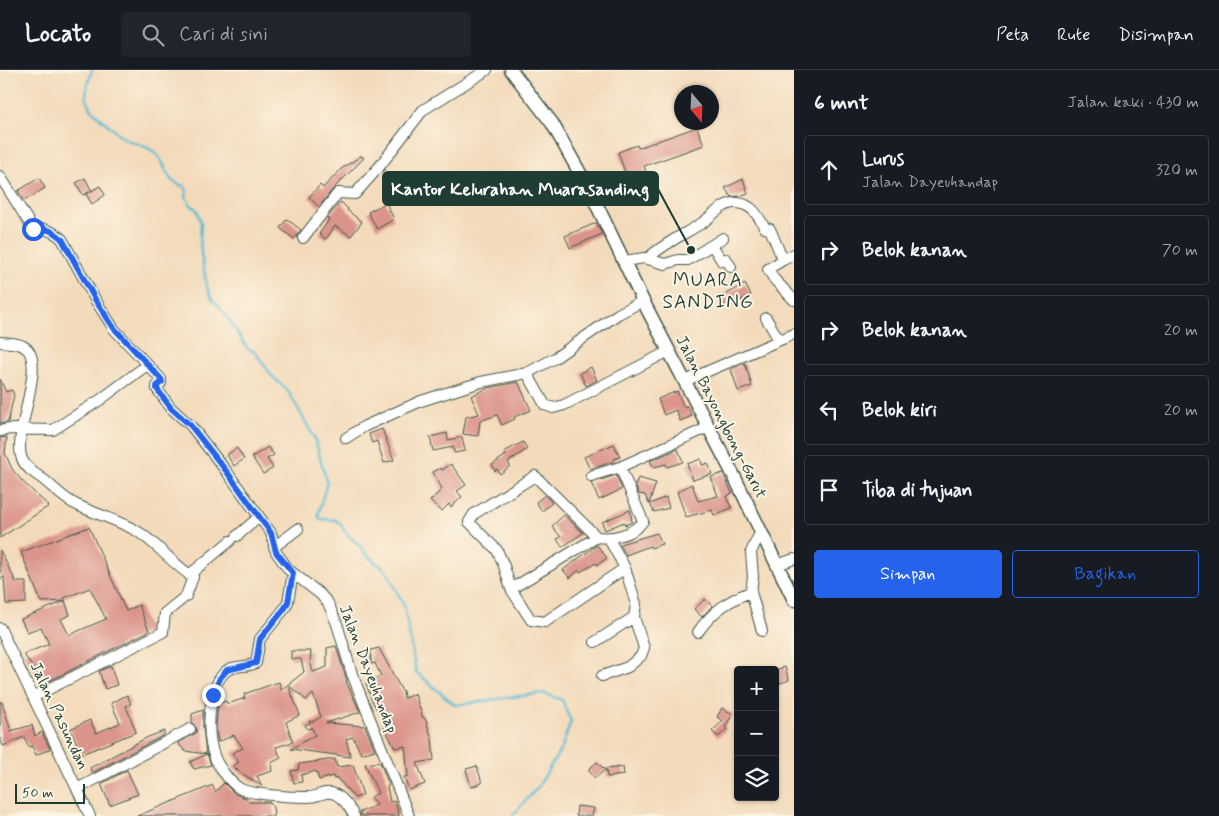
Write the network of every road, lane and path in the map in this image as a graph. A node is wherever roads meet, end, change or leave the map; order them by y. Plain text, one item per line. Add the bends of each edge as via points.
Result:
1 (487, 70) edge
2 (514, 71) edge
3 (0, 176) edge
4 (303, 238) dead end
5 (723, 238) dead end
6 (712, 245) junction
7 (794, 254) edge
8 (647, 259) junction
9 (783, 260) junction
10 (625, 261) junction
11 (731, 268) dead end
12 (794, 300) edge
13 (643, 301) junction
14 (766, 318) dead end
15 (794, 334) edge
16 (779, 340) junction
17 (0, 342) edge
18 (670, 351) junction
19 (147, 365) junction
20 (527, 373) junction
21 (685, 381) junction
22 (709, 427) junction
23 (12, 430) edge
24 (346, 438) dead end
25 (620, 467) junction
26 (591, 476) dead end
27 (259, 517) junction
28 (298, 529) dead end
29 (761, 531) junction
30 (596, 537) junction
31 (609, 539) junction
32 (275, 550) junction
33 (794, 559) edge
34 (777, 565) junction
35 (625, 568) junction
36 (291, 572) junction
37 (189, 575) junction
38 (511, 589) junction
39 (751, 592) junction
40 (794, 600) edge
41 (634, 617) junction
42 (0, 628) edge
43 (762, 631) dead end
44 (698, 632) dead end
45 (594, 642) dead end
46 (602, 676) dead end
47 (33, 697) junction
48 (190, 729) dead end
49 (76, 789) junction
50 (90, 816) edge
51 (354, 816) edge
52 (409, 816) edge

1 - 4 street via 423,110 355,194 338,193
2 - 10 main road, Jalan Bayongbong-Garut via 552,123
3 - 19 street, Jalan Dayeuhandap via 33,229 47,229 62,239 114,328
5 - 6 street
6 - 8 street via 688,260 665,264
6 - 11 street
7 - 9 street
8 - 9 street via 714,213 739,203 754,209 765,228 770,229
8 - 10 street
9 - 12 street via 765,265
10 - 13 main road, Jalan Bayongbong-Garut
13 - 18 main road, Jalan Bayongbong-Garut
13 - 20 street
14 - 16 street
15 - 16 street
16 - 21 street
17 - 23 street via 23,346 29,352 33,365
18 - 20 street via 553,408 545,405
18 - 21 main road, Jalan Bayongbong-Garut
19 - 23 street via 53,430
19 - 27 street, Jalan Dayeuhandap via 162,381 157,389 203,441
20 - 24 street via 481,382 421,401
21 - 22 main road, Jalan Bayongbong-Garut
22 - 25 street
22 - 29 main road, Jalan Bayongbong-Garut
23 - 37 street via 27,468 76,505 141,534
25 - 26 street
25 - 31 street via 642,521 636,530
27 - 32 street, Jalan Dayeuhandap via 271,533
27 - 37 street
28 - 32 street
29 - 34 main road, Jalan Bayongbong-Garut
29 - 39 street via 751,552
30 - 31 street
30 - 38 street
30 - 38 street via 535,476 520,484 474,514 469,522 497,550
31 - 35 street
32 - 36 street, Jalan Dayeuhandap
33 - 34 street
34 - 40 main road, Jalan Bayongbong-Garut
35 - 38 street via 545,622 530,620
35 - 41 street via 636,604
36 - 51 street via 288,602 260,639 256,663 227,670 217,683 209,723 213,752 219,766 241,789 307,797 331,793 344,800
36 - 52 street, Jalan Dayeuhandap via 328,603 352,674
37 - 47 street via 193,577 186,596 164,613 163,632
39 - 43 street
39 - 44 street via 719,608
41 - 45 street
41 - 46 street via 644,653 628,667
42 - 47 street, Jalan Pasundan
47 - 49 street, Jalan Pasundan
48 - 49 street
49 - 50 street, Jalan Pasundan

